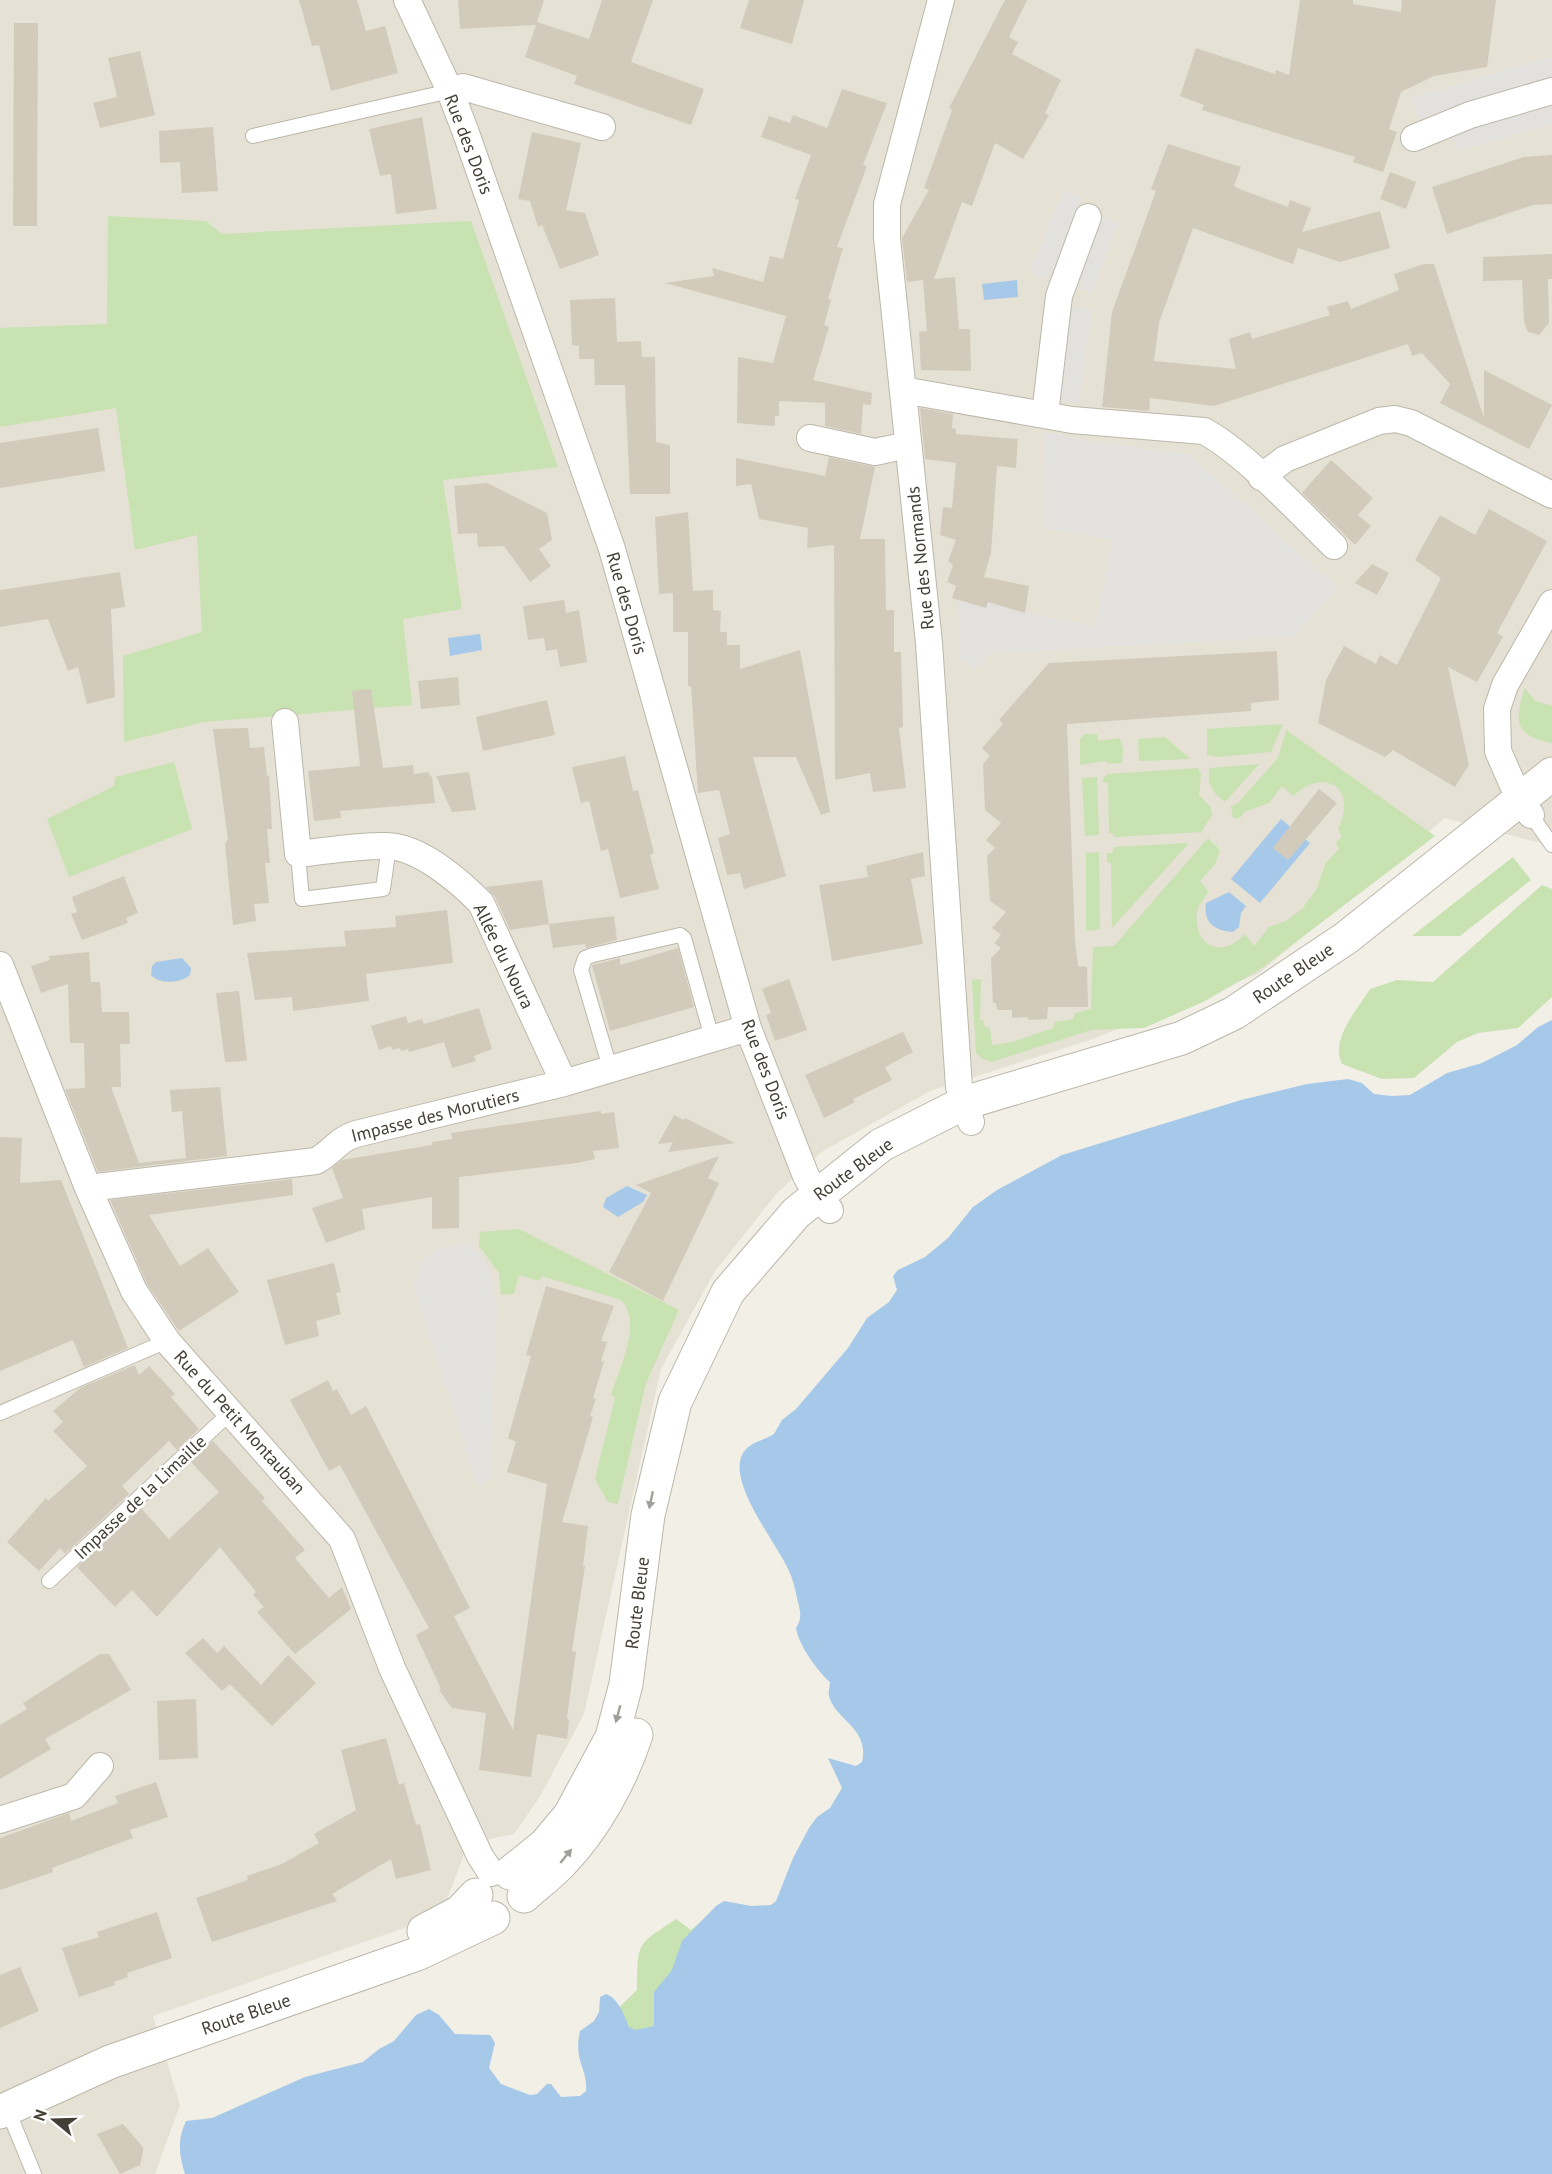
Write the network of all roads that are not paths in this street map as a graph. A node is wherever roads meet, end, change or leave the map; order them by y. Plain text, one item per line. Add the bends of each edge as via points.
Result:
1 (407, 0) edge
2 (942, 0) edge
3 (450, 91) junction
4 (1552, 91) edge
5 (602, 127) dead end
6 (253, 136) dead end
7 (1414, 138) dead end
8 (1088, 217) dead end
9 (903, 390) junction
10 (1045, 414) junction
11 (810, 438) dead end
12 (908, 445) junction
13 (1261, 477) junction
14 (1552, 495) edge
15 (1335, 546) dead end
16 (1552, 603) edge
17 (285, 722) dead end
18 (1552, 774) edge
19 (1534, 805) edge
20 (1552, 845) edge
21 (389, 846) junction
22 (298, 854) junction
23 (0, 965) edge
24 (748, 1028) junction
25 (712, 1038) junction
26 (610, 1068) junction
27 (564, 1083) junction
28 (967, 1113) junction
29 (88, 1188) junction
30 (823, 1203) junction
31 (167, 1341) junction
32 (231, 1412) junction
33 (0, 1413) edge
34 (49, 1581) dead end
35 (100, 1766) dead end
36 (0, 1820) edge
37 (499, 1891) junction
38 (2, 2104) edge
39 (34, 2174) edge

1 - 3 street, Rue des Doris
2 - 9 street, Rue des Normands via 887,204
3 - 5 street via 463,87
3 - 6 lane
3 - 24 street, Rue des Doris via 612,549
4 - 7 street via 1470,115
8 - 10 street via 1059,296
9 - 10 street
9 - 12 street, Rue des Normands
10 - 13 street via 1072,420 1204,431
11 - 12 street via 875,452
12 - 28 street, Rue des Normands via 929,642 959,1087
13 - 14 street via 1285,459 1378,421 1395,419 1411,423
13 - 15 street
16 - 19 street via 1505,685 1497,709 1498,751
17 - 22 street
18 - 19 street, Route Bleue
19 - 20 lane
19 - 28 street, Route Bleue via 1331,975 1241,1030 1188,1055
21 - 22 street, Allée du Noura
21 - 22 lane via 383,889 302,899
21 - 27 street, Allée du Noura via 430,861 458,880 481,903
23 - 29 street, Rue du Petit Montauban
24 - 25 street, Impasse des Morutiers
24 - 30 street, Rue des Doris via 806,1176
25 - 26 street, Impasse des Morutiers
25 - 26 lane via 680,935 593,954 585,958 581,970
26 - 27 street, Impasse des Morutiers
27 - 29 street, Impasse des Morutiers via 342,1138 332,1152 316,1161
28 - 30 street, Route Bleue via 920,1148
29 - 31 street, Rue du Petit Montauban via 134,1291
30 - 37 street, Route Bleue via 749,1298 712,1362 683,1448 651,1665 632,1748 610,1795 562,1862
31 - 32 street, Rue du Petit Montauban
31 - 33 lane
32 - 34 lane, Impasse de la Limaille
32 - 37 street, Rue du Petit Montauban via 342,1539 393,1668
35 - 36 street via 74,1796
37 - 38 street, Route Bleue via 417,1954
38 - 39 lane

